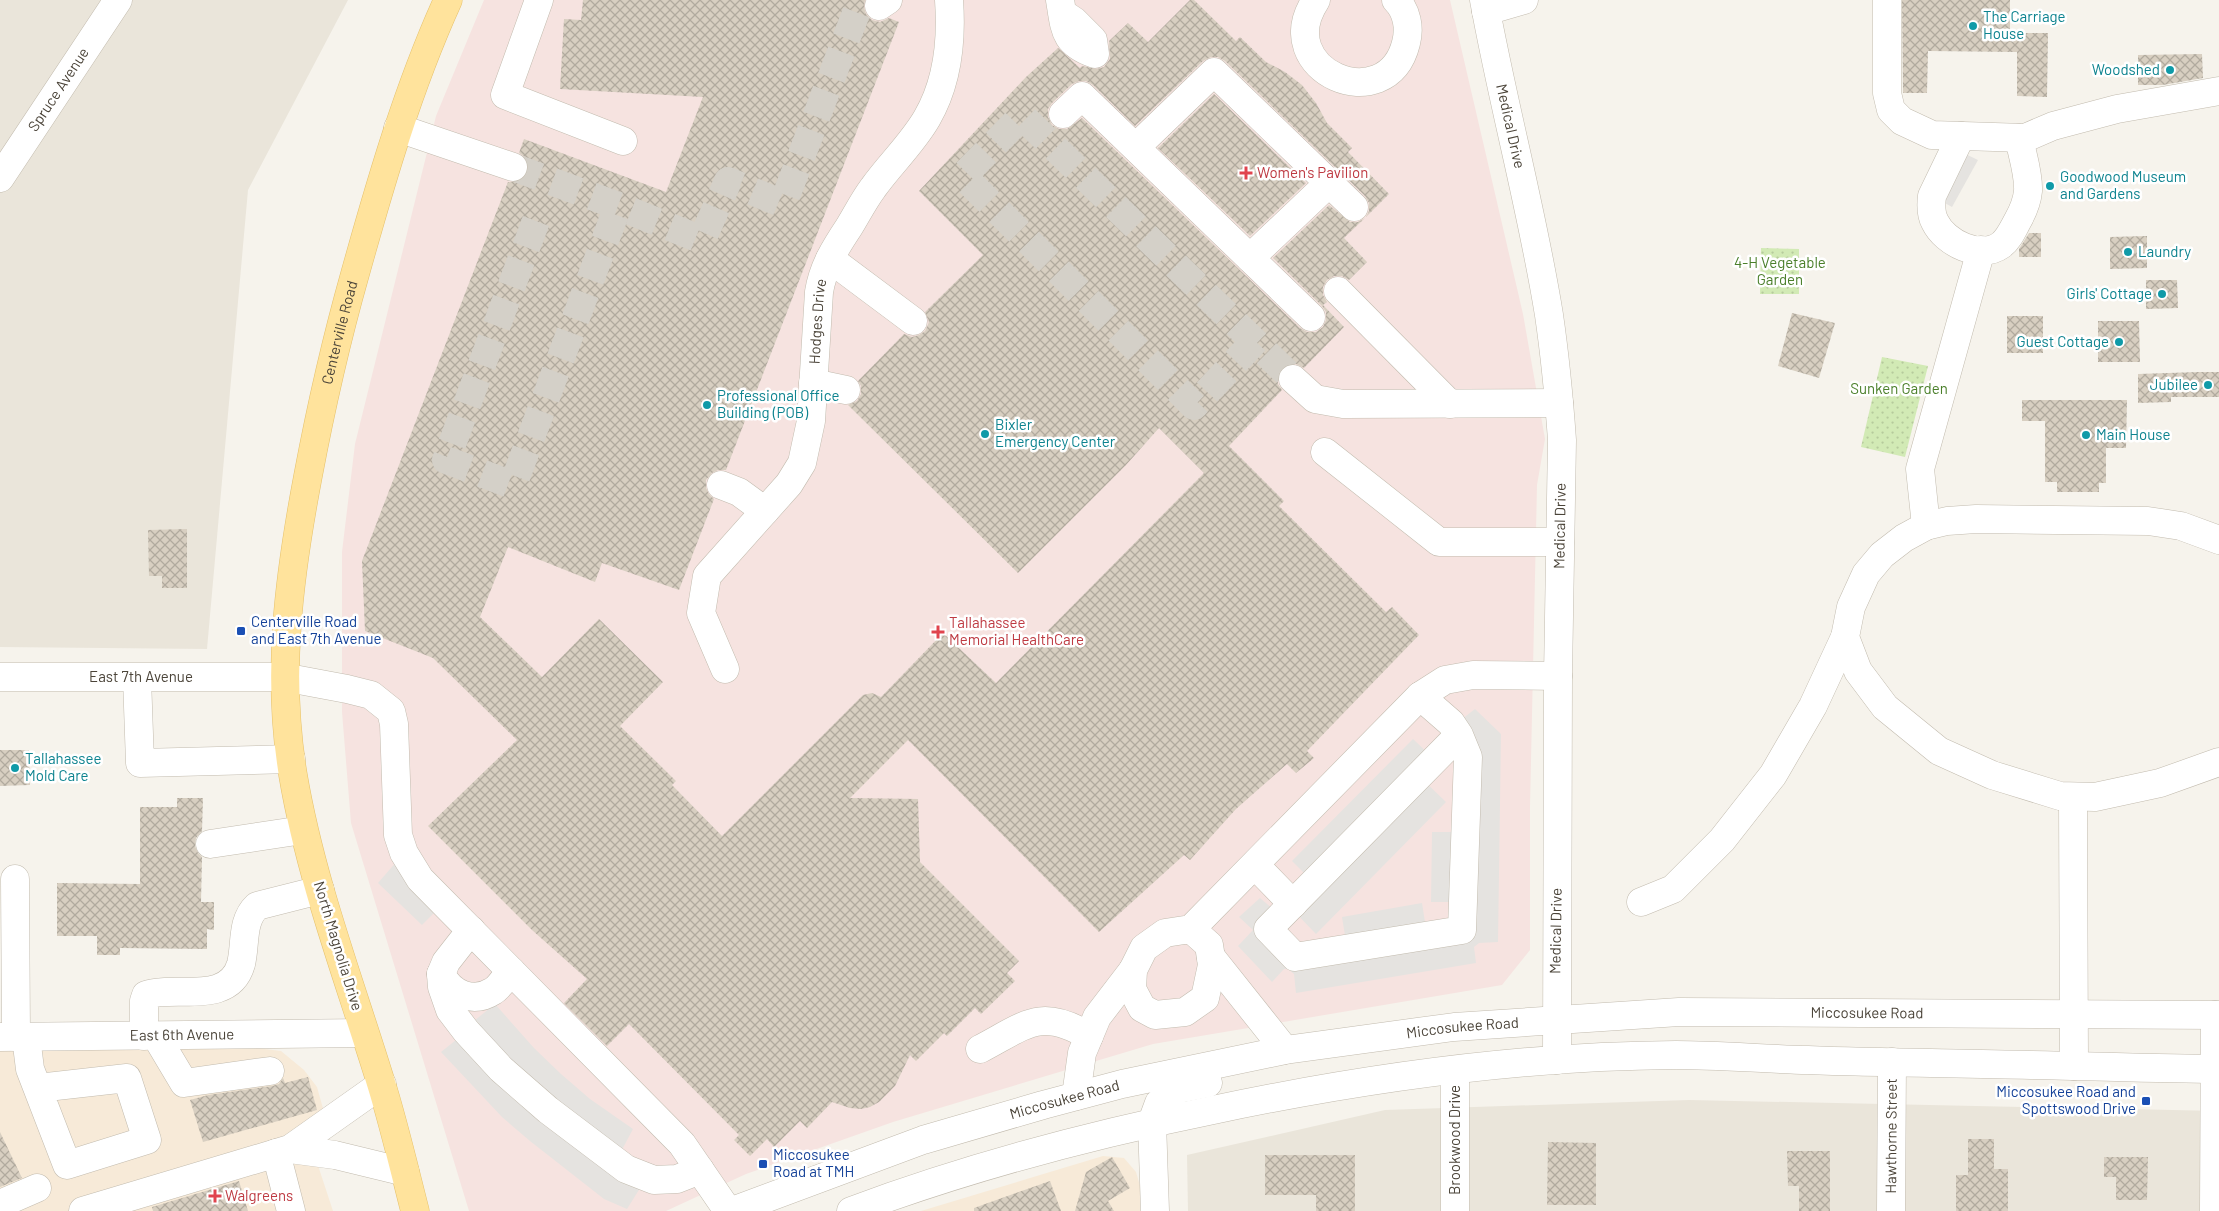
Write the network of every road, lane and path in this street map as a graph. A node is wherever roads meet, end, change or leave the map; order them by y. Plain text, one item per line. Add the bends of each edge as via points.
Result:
1 (118, 0) edge
2 (448, 0) edge
3 (538, 0) edge
4 (949, 0) edge
5 (1396, 0) edge
6 (1524, 0) edge
7 (1887, 1) edge
8 (1311, 5) edge
9 (1485, 6) edge
10 (2219, 91) edge
11 (1063, 114) dead end
12 (398, 128) junction
13 (1961, 136) junction
14 (2019, 138) junction
15 (623, 141) dead end
16 (1136, 147) junction
17 (513, 167) tunnel mouth
18 (0, 178) edge
19 (1329, 182) junction
20 (1354, 207) dead end
21 (1981, 250) junction
22 (1250, 258) junction
23 (830, 259) junction
24 (1338, 291) dead end
25 (1311, 317) dead end
26 (913, 321) dead end
27 (1293, 379) tunnel mouth
28 (813, 383) junction
29 (846, 390) dead end
30 (1559, 403) junction
31 (1450, 404) junction
32 (1325, 452) dead end
33 (721, 485) dead end
34 (765, 511) junction
35 (1926, 526) junction
36 (2219, 540) edge
37 (1560, 542) junction
38 (1844, 637) junction
39 (725, 669) dead end
40 (1558, 676) junction
41 (0, 677) edge
42 (283, 677) junction
43 (137, 678) junction
44 (1415, 701) junction
45 (1455, 739) junction
46 (291, 760) junction
47 (2219, 762) edge
48 (2073, 797) junction
49 (303, 830) junction
50 (210, 844) dead end
51 (1261, 859) junction
52 (15, 879) dead end
53 (320, 890) junction
54 (1299, 898) junction
55 (1641, 902) dead end
56 (1191, 929) junction
57 (471, 930) junction
58 (1211, 957) junction
59 (1133, 970) junction
60 (511, 971) junction
61 (441, 974) junction
62 (2074, 1015) junction
63 (2217, 1015) edge
64 (1556, 1019) junction
65 (364, 1034) junction
66 (150, 1036) junction
67 (1090, 1036) junction
68 (14, 1037) edge
69 (1340, 1043) junction
70 (980, 1049) dead end
71 (1285, 1050) junction
72 (1557, 1060) junction
73 (1892, 1062) junction
74 (2074, 1066) junction
75 (2217, 1069) edge
76 (1455, 1070) junction
77 (270, 1071) dead end
78 (382, 1084) junction
79 (38, 1088) dead end
80 (1076, 1096) junction
81 (1152, 1122) junction
82 (283, 1151) junction
83 (700, 1170) junction
84 (405, 1172) junction
85 (37, 1188) dead end
86 (0, 1204) edge
87 (83, 1211) edge
88 (291, 1211) edge
89 (415, 1211) edge
90 (728, 1211) edge
91 (732, 1211) edge
92 (851, 1211) edge
93 (1155, 1211) edge
94 (1455, 1211) edge
95 (1891, 1211) edge
96 (2214, 1211) edge

1 - 18 street, Spruce Avenue
2 - 12 main road, Centerville Road
3 - 15 street via 505,95
4 - 23 street, Hodges Drive via 947,59 937,97 927,118 872,188
5 - 8 street via 1406,18 1408,35 1404,53 1380,78 1362,82 1345,82 1328,75 1315,63 1307,47 1305,31
6 - 9 street
7 - 13 street via 1891,110 1902,121 1932,136
9 - 30 street, Medical Drive via 1537,251 1549,316
10 - 14 street via 2117,109
11 - 16 street via 1082,96
12 - 17 street
12 - 42 main road, Centerville Road via 382,175 323,400 298,526
13 - 14 street
13 - 21 street via 1932,196 1931,206 1934,222 1945,236 1958,245
14 - 21 street via 2028,190 2025,206 2010,236 2000,246
16 - 19 street via 1214,72
16 - 22 street
19 - 20 street
19 - 22 street
21 - 35 street via 1920,469
22 - 25 street
23 - 26 street
23 - 28 street, Hodges Drive via 822,275 819,292
24 - 31 street
27 - 31 street via 1315,399 1343,404
28 - 29 street
28 - 34 street, Hodges Drive via 808,444 802,463 789,484
30 - 31 street
30 - 37 street, Medical Drive via 1562,440
32 - 37 street via 1439,542
33 - 34 street via 739,492
34 - 39 street, Hodges Drive via 707,576 701,613
35 - 36 street via 1976,519 2148,521 2181,526
35 - 38 street via 1882,555 1866,574 1851,607
37 - 40 street, Medical Drive
38 - 48 street via 1858,671 1885,707 1939,751 1992,775
38 - 55 street via 1813,706 1773,775 1722,840 1673,889
40 - 44 street via 1473,675 1445,680
40 - 64 street, Medical Drive
41 - 43 street, East 7th Avenue
42 - 43 street, East 7th Avenue
42 - 46 main road, North Magnolia Drive
42 - 57 street, East 7th Avenue via 370,695 391,711 398,835 404,853 420,879
43 - 46 street via 140,763
44 - 45 street via 1451,723
44 - 51 street
45 - 54 street
45 - 54 street via 1468,757 1462,930 1295,957 1268,929
46 - 49 main road, North Magnolia Drive
47 - 48 street via 2160,783 2095,797
48 - 62 street
49 - 50 street
49 - 53 main road, North Magnolia Drive
51 - 54 street
51 - 56 street
52 - 68 street
53 - 65 main road, North Magnolia Drive
53 - 66 street via 257,906 251,912 246,923 241,965 231,981 202,992 154,992 146,996
56 - 58 street via 1209,945
56 - 59 street via 1165,934 1144,948
57 - 60 street, East 7th Avenue
57 - 61 street via 446,962
58 - 59 street via 1205,998 1185,1012 1155,1015 1142,1008 1132,989
58 - 71 street
59 - 67 street via 1097,1017
60 - 61 street via 495,990 483,996 463,996 445,983
60 - 83 street, East 7th Avenue via 682,1144
61 - 83 street via 450,1010 464,1029 501,1069 548,1110 626,1169 654,1180 677,1179
62 - 63 street, Miccosukee Road
62 - 64 street, Miccosukee Road via 1679,1012
62 - 74 street
63 - 75 street
64 - 69 street, Miccosukee Road via 1454,1027
64 - 72 street, Medical Drive
65 - 66 street, East 6th Avenue
65 - 78 main road, North Magnolia Drive
66 - 68 street, East 6th Avenue
66 - 77 street via 184,1084
67 - 70 street via 1058,1021 1030,1022
67 - 80 street via 1082,1053
68 - 79 street
69 - 71 street, Miccosukee Road
69 - 81 street via 1309,1064 1178,1089 1159,1103
71 - 80 street, Miccosukee Road
72 - 73 street via 1676,1055
72 - 76 street
73 - 74 street
73 - 95 street, Hawthorne Street
74 - 75 street
75 - 96 street
76 - 81 street via 1315,1090
76 - 94 street, Brookwood Drive
78 - 82 street
78 - 84 main road, North Magnolia Drive
80 - 91 street, Miccosukee Road via 923,1140
81 - 92 street via 1039,1149 918,1186
81 - 93 street
82 - 84 street via 336,1155
82 - 87 street
82 - 88 street
83 - 90 street, East 7th Avenue
84 - 89 main road, North Magnolia Drive
85 - 86 street

